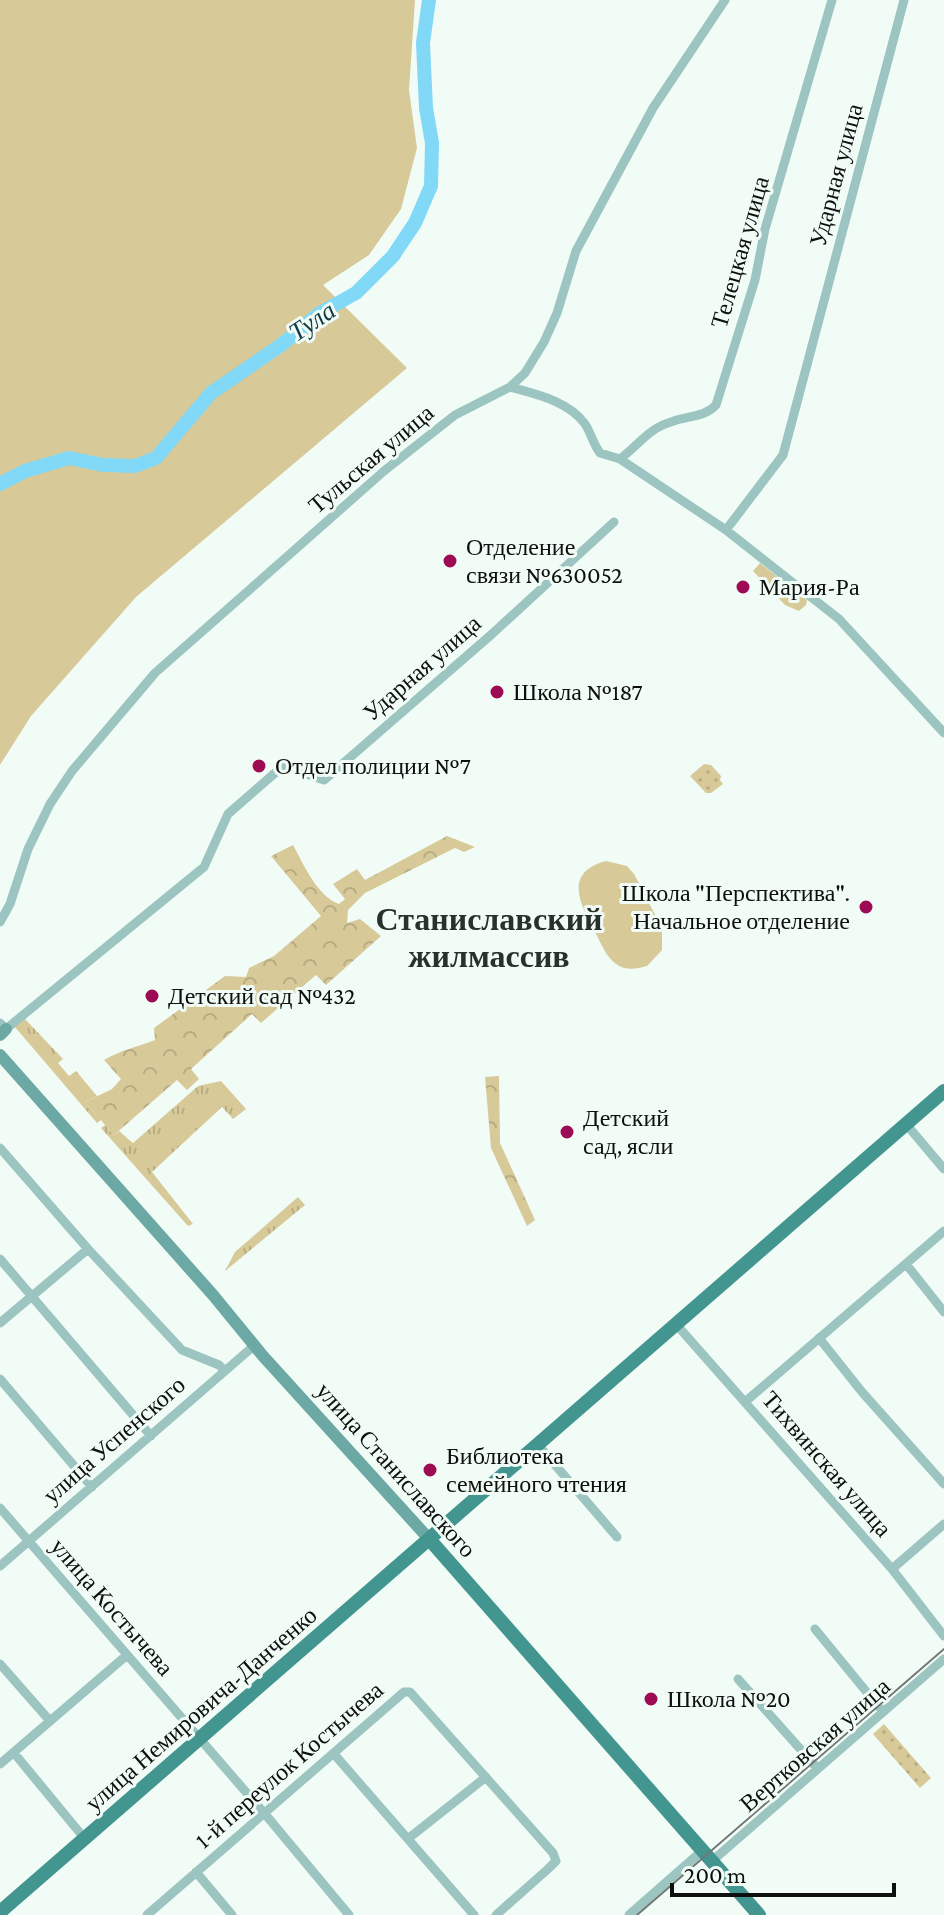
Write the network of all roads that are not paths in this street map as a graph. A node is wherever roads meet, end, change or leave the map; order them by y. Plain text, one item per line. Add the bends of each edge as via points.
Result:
1 (725, 0) edge
2 (832, 0) edge
3 (904, 0) edge
4 (510, 387) junction
5 (620, 459) junction
6 (614, 522) dead end
7 (726, 530) junction
8 (944, 733) edge
9 (0, 922) edge
10 (2, 1029) edge
11 (0, 1055) edge
12 (944, 1091) edge
13 (906, 1124) junction
14 (0, 1148) edge
15 (944, 1169) edge
16 (944, 1231) edge
17 (88, 1249) junction
18 (0, 1259) edge
19 (906, 1264) junction
20 (31, 1297) junction
21 (944, 1312) edge
22 (0, 1323) edge
23 (675, 1323) junction
24 (819, 1338) junction
25 (255, 1345) junction
26 (224, 1370) junction
27 (0, 1379) edge
28 (745, 1402) junction
29 (151, 1436) junction
30 (538, 1445) junction
31 (944, 1484) edge
32 (92, 1487) junction
33 (0, 1508) edge
34 (944, 1524) edge
35 (617, 1537) dead end
36 (430, 1540) junction
37 (29, 1542) junction
38 (0, 1566) edge
39 (892, 1569) junction
40 (815, 1629) dead end
41 (944, 1636) edge
42 (127, 1655) junction
43 (944, 1659) edge
44 (0, 1664) edge
45 (738, 1679) dead end
46 (883, 1712) junction
47 (50, 1721) junction
48 (200, 1740) junction
49 (14, 1753) junction
50 (334, 1754) junction
51 (0, 1764) edge
52 (818, 1769) junction
53 (486, 1777) junction
54 (265, 1814) junction
55 (409, 1838) junction
56 (85, 1839) junction
57 (708, 1856) junction
58 (196, 1872) junction
59 (0, 1912) edge
60 (147, 1915) edge
61 (232, 1915) edge
62 (349, 1915) edge
63 (474, 1915) edge
64 (496, 1915) edge
65 (629, 1915) edge
66 (759, 1915) edge

1 - 4 street, Тульская улица via 653,108 576,251 544,342
2 - 5 street, Телецкая улица via 716,405 662,425
3 - 7 street, Ударная улица via 783,455
4 - 5 street via 569,409 586,426 600,453
4 - 9 street, Тульская улица via 455,415 384,471 155,673 50,804
5 - 7 street
6 - 10 street, Ударная улица via 324,780 283,766 228,814 204,867
7 - 8 street via 839,619
11 - 25 street, улица Станиславского
12 - 13 main road, улица Немировича-Данченко
13 - 15 street
13 - 23 main road, улица Немировича-Данченко
14 - 17 street
16 - 19 street
17 - 20 street
17 - 26 street via 182,1350
18 - 20 street
19 - 21 street
19 - 24 street
20 - 22 street
20 - 29 street
23 - 28 street, Тихвинская улица
23 - 30 main road, улица Немировича-Данченко
24 - 28 street
24 - 31 street
25 - 26 street, улица Успенского
25 - 36 street, улица Станиславского
26 - 29 street, улица Успенского
27 - 32 street
28 - 39 street, Тихвинская улица
29 - 32 street, улица Успенского
30 - 35 street
30 - 36 main road, улица Немировича-Данченко
32 - 37 street, улица Успенского
33 - 37 street, улица Костычева
34 - 39 street
36 - 48 main road, улица Немировича-Данченко
36 - 57 main road, улица Станиславского
37 - 38 street, улица Успенского
37 - 42 street, улица Костычева
39 - 41 street, Тихвинская улица
40 - 46 street
42 - 47 street
42 - 48 street, улица Костычева
43 - 46 street, Вертковская улица
44 - 47 street
45 - 52 street
46 - 52 street, Вертковская улица
47 - 49 street
48 - 54 street, улица Костычева
48 - 56 main road, улица Немировича-Данченко
49 - 51 street
49 - 56 street
50 - 53 street, 1-й переулок Костычева via 410,1692
50 - 54 street, 1-й переулок Костычева
50 - 55 street
52 - 57 street, Вертковская улица
53 - 55 street
53 - 64 street, 1-й переулок Костычева via 556,1861
54 - 58 street, 1-й переулок Костычева
54 - 62 street, улица Костычева
55 - 63 street
56 - 59 main road, улица Немировича-Данченко
57 - 65 street, Вертковская улица
57 - 66 main road, улица Станиславского
58 - 60 street, 1-й переулок Костычева
58 - 61 street

